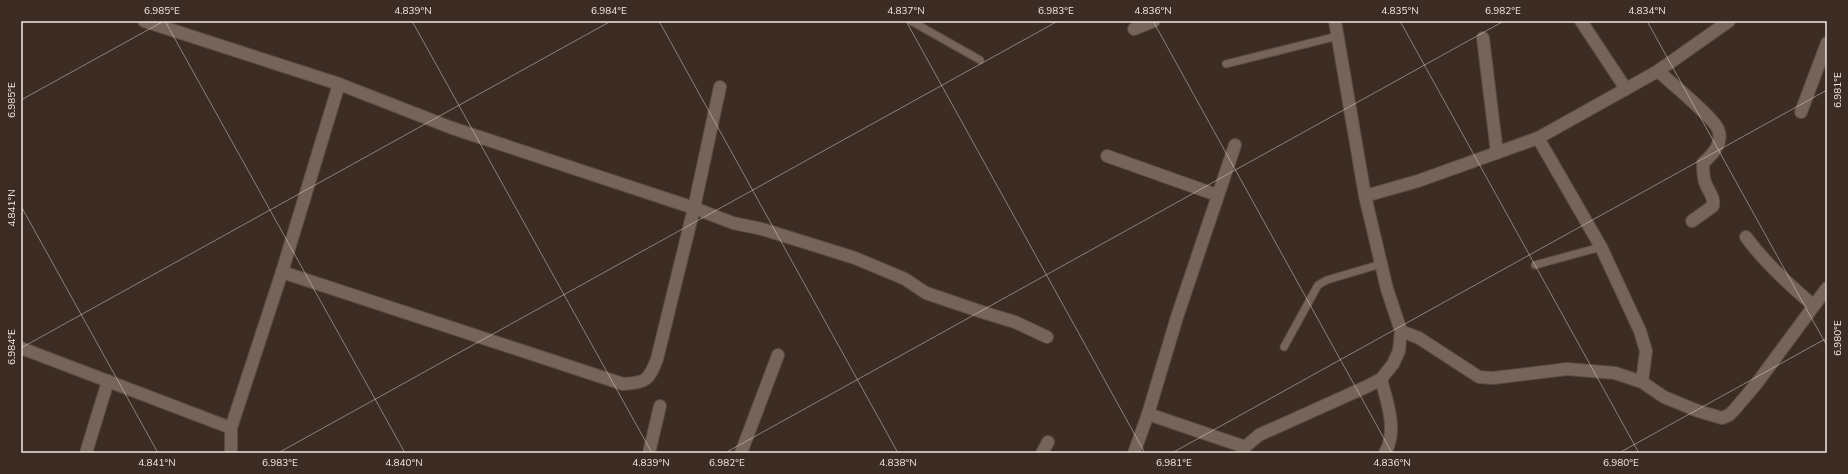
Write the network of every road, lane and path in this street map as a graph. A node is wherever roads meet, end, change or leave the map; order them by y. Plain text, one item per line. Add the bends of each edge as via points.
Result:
1 (144, 21) edge
2 (911, 21) edge
3 (1154, 21) edge
4 (1335, 21) edge
5 (1581, 21) edge
6 (1729, 21) edge
7 (1134, 29) dead end
8 (1338, 36) junction
9 (1483, 38) dead end
10 (1827, 43) edge
11 (980, 60) dead end
12 (1226, 64) dead end
13 (1658, 71) junction
14 (339, 84) junction
15 (720, 87) dead end
16 (1626, 89) junction
17 (1801, 112) dead end
18 (1538, 138) junction
19 (1235, 145) dead end
20 (1497, 153) junction
21 (1107, 156) dead end
22 (1217, 195) junction
23 (1365, 196) junction
24 (694, 208) junction
25 (1692, 221) dead end
26 (1746, 237) dead end
27 (1601, 247) junction
28 (1381, 264) junction
29 (1534, 265) dead end
30 (282, 272) junction
31 (1827, 288) edge
32 (1813, 305) junction
33 (1401, 331) junction
34 (1047, 337) dead end
35 (1284, 347) dead end
36 (21, 348) edge
37 (778, 355) dead end
38 (1381, 379) junction
39 (108, 381) junction
40 (1642, 382) junction
41 (660, 406) dead end
42 (1148, 414) junction
43 (231, 428) junction
44 (1048, 442) dead end
45 (1244, 450) edge
46 (86, 453) edge
47 (231, 453) edge
48 (649, 453) edge
49 (741, 453) edge
50 (1042, 453) edge
51 (1134, 453) edge
52 (1385, 453) edge

1 - 14 street
2 - 11 lane
3 - 7 street
4 - 8 street
5 - 16 street
6 - 13 street
8 - 12 lane
8 - 23 street
9 - 20 street
10 - 17 street
13 - 16 street
13 - 25 street via 1718,129 1719,143 1704,163 1703,171 1705,182 1714,200 1713,206
14 - 24 street via 452,128
14 - 30 street
15 - 24 street
16 - 18 street
18 - 20 street
18 - 27 street
19 - 22 street
20 - 23 street via 1418,181
21 - 22 street
22 - 42 street
23 - 28 street
24 - 30 street via 657,359 651,376 641,384 623,384
24 - 34 street via 734,224 762,229 855,258 905,279 926,293 1014,322
26 - 32 street via 1758,254
27 - 29 lane
27 - 40 street via 1640,331 1646,351
28 - 33 street
28 - 35 lane via 1327,280 1318,286
30 - 43 street
31 - 32 street
32 - 40 street via 1757,383 1729,415 1722,418 1698,411 1664,398
33 - 38 street via 1399,351
33 - 40 street via 1419,338 1479,377 1493,378 1582,369 1615,373
36 - 39 street
37 - 49 street
38 - 45 street via 1259,435
38 - 52 street via 1390,415 1391,432
39 - 43 street
39 - 46 street
41 - 48 street
42 - 45 street
42 - 51 street
43 - 47 street
44 - 50 street

